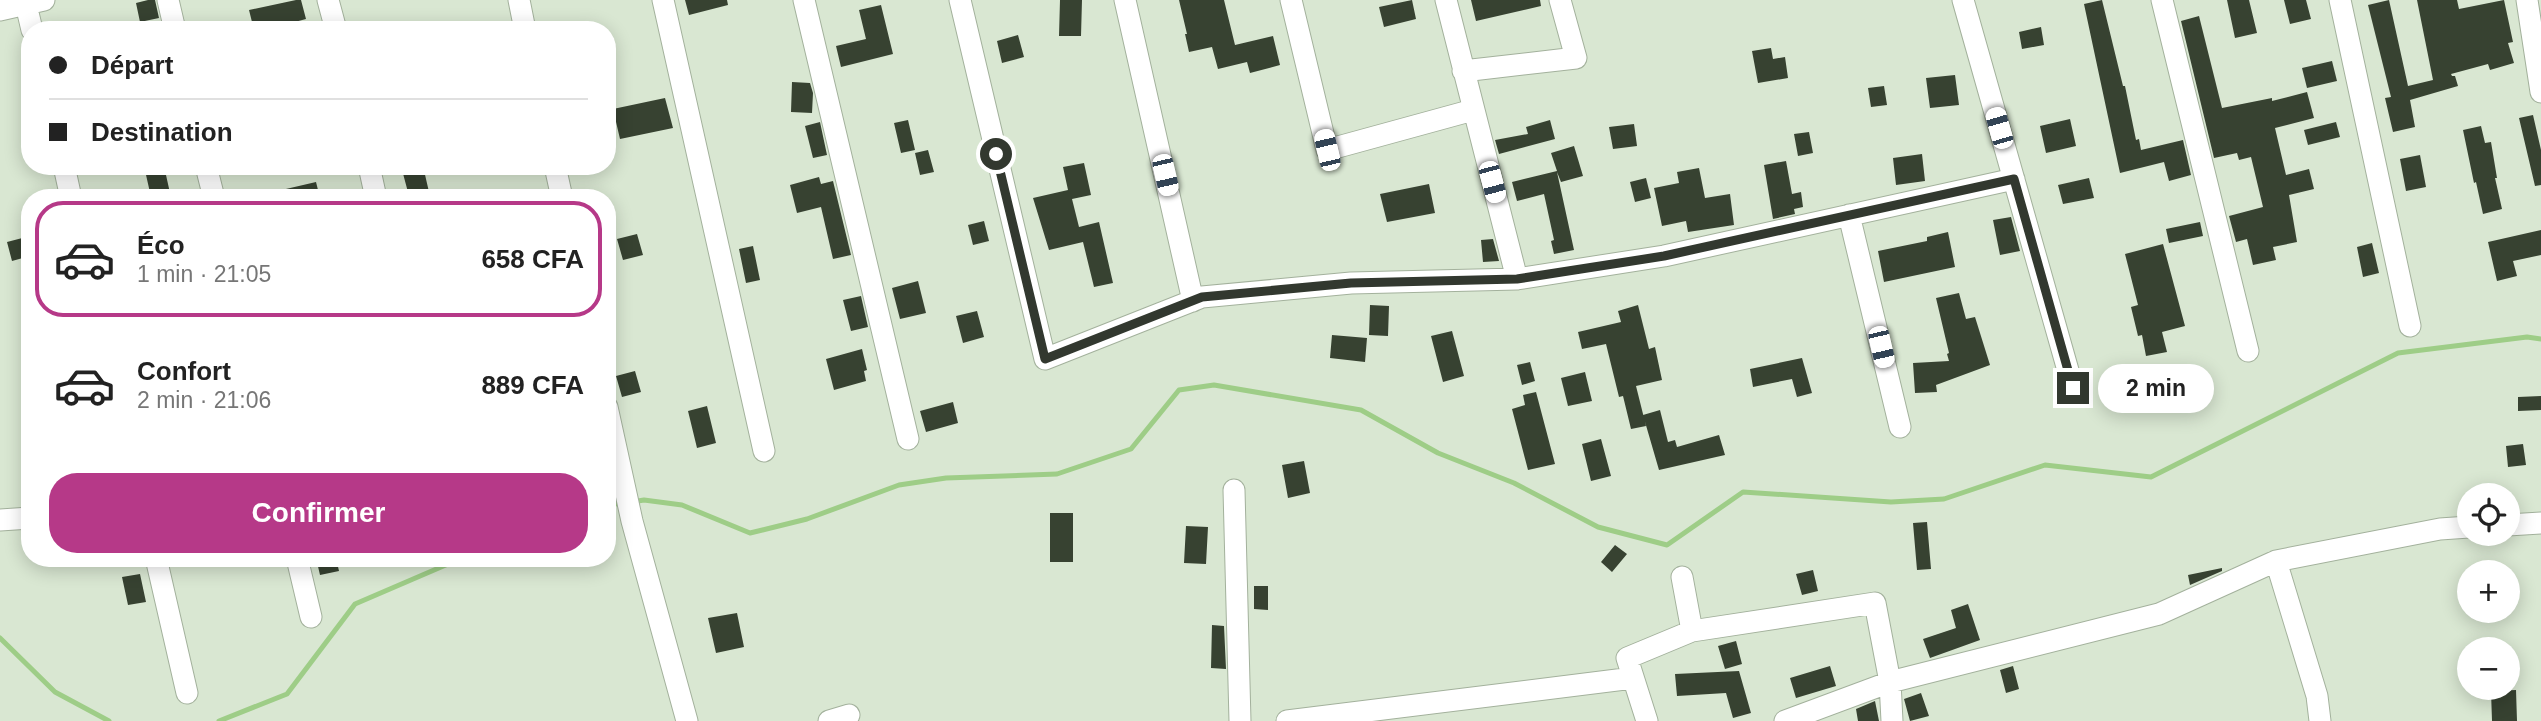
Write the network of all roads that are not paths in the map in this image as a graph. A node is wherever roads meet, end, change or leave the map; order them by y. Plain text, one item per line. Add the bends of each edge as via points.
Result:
1 (168, 0) edge
2 (328, 0) edge
3 (519, 0) edge
4 (663, 0) edge
5 (804, 0) edge
6 (960, 0) edge
7 (1125, 0) edge
8 (1291, 0) edge
9 (1446, 0) edge
10 (1560, 0) edge
11 (1963, 0) edge
12 (2162, 0) edge
13 (2340, 0) edge
14 (2527, 0) edge
15 (32, 1) edge
16 (0, 10) edge
17 (32, 21) edge
18 (173, 21) edge
19 (334, 21) edge
20 (523, 21) edge
21 (1463, 71) junction
22 (2541, 92) edge
23 (1473, 110) junction
24 (2014, 179) junction
25 (1849, 215) junction
26 (1517, 279) junction
27 (1193, 300) junction
28 (2410, 326) dead end
29 (2248, 351) dead end
30 (2073, 388) dead end
31 (1900, 426) dead end
32 (908, 439) dead end
33 (616, 449) edge
34 (764, 451) dead end
35 (1234, 490) dead end
36 (21, 519) edge
37 (0, 520) edge
38 (2541, 523) edge
39 (2520, 524) edge
40 (2457, 528) edge
41 (2276, 561) junction
42 (158, 567) edge
43 (299, 567) edge
44 (1682, 577) dead end
45 (311, 617) dead end
46 (1692, 631) junction
47 (1633, 678) junction
48 (1890, 682) junction
49 (187, 693) dead end
50 (687, 721) edge
51 (1240, 721) edge
52 (1287, 721) edge
53 (1647, 721) edge
54 (1785, 721) edge
55 (1892, 721) edge
56 (2320, 721) edge

1 - 18 street
2 - 19 street
3 - 20 street
4 - 34 street
5 - 32 street
6 - 27 street via 1045,359
7 - 27 street
8 - 23 street via 1327,150
9 - 21 street
10 - 21 street via 1576,58
11 - 24 street
12 - 29 street
13 - 28 street
14 - 22 street
15 - 16 street
15 - 17 street
21 - 23 street
23 - 26 street
24 - 25 street
24 - 30 street
25 - 26 street via 1664,256
25 - 31 street
26 - 27 street via 1351,283
33 - 50 street
35 - 51 street
36 - 37 street
38 - 39 street
40 - 41 street
41 - 48 street via 2159,614
41 - 56 street via 2317,696
42 - 49 street
43 - 45 street
44 - 46 street
46 - 47 street via 1626,658
46 - 48 street via 1875,603
47 - 52 street
47 - 53 street
48 - 54 street
48 - 55 street

